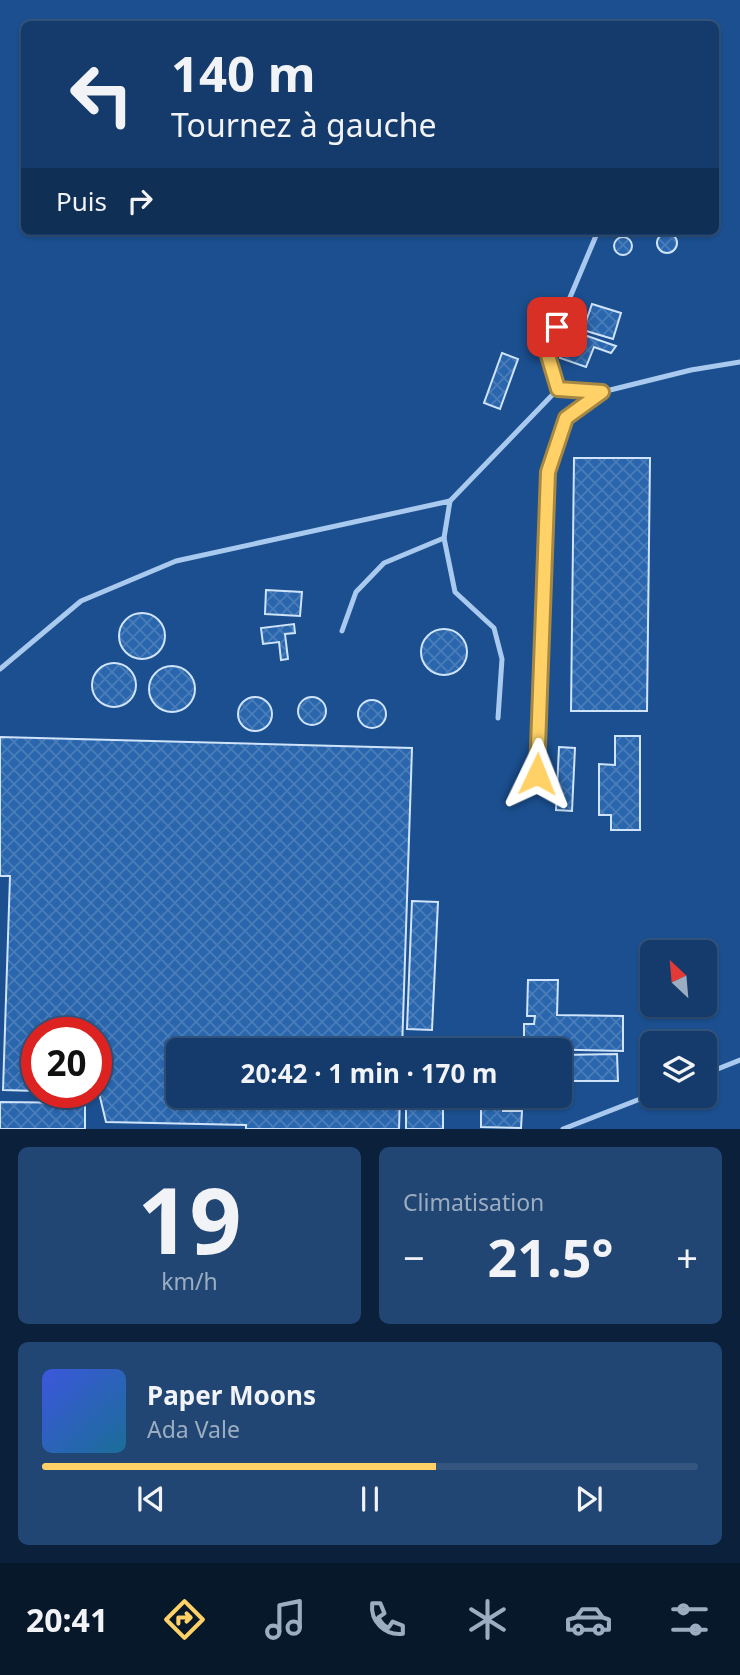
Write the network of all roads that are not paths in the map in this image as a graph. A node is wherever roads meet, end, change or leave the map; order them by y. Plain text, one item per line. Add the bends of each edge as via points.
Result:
1 (596, 235) edge
2 (740, 362) edge
3 (558, 389) junction
4 (602, 392) junction
5 (450, 501) junction
6 (444, 538) junction
7 (342, 631) dead end
8 (0, 669) edge
9 (498, 718) dead end
10 (537, 774) dead end
11 (740, 1060) edge
12 (717, 1069) edge
13 (640, 1099) edge
14 (563, 1129) edge

1 - 3 lane via 547,352
2 - 4 lane
3 - 4 lane
3 - 5 lane
4 - 10 lane via 566,418 548,472
5 - 6 lane
5 - 8 lane via 176,561 81,601
6 - 7 lane via 384,563 356,593
6 - 9 lane via 455,592 494,628 502,659
11 - 12 lane
13 - 14 lane

